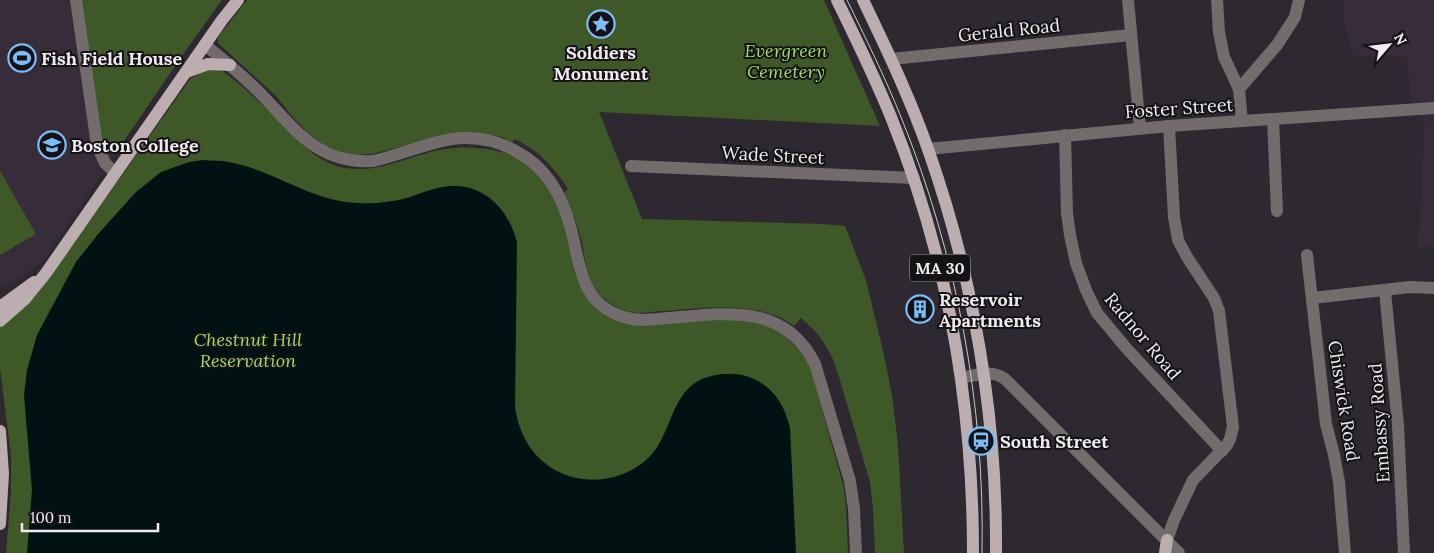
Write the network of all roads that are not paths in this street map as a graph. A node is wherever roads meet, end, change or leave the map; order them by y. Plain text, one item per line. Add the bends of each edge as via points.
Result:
1 (76, 0) edge
2 (238, 0) edge
3 (838, 0) edge
4 (863, 0) edge
5 (1128, 0) edge
6 (1216, 0) edge
7 (1299, 0) edge
8 (869, 14) junction
9 (849, 24) junction
10 (1131, 35) junction
11 (205, 45) junction
12 (891, 59) junction
13 (230, 65) junction
14 (186, 72) junction
15 (1239, 88) junction
16 (1434, 108) edge
17 (1273, 120) junction
18 (1242, 121) junction
19 (1169, 126) junction
20 (1140, 128) junction
21 (1065, 136) junction
22 (928, 149) junction
23 (631, 166) dead end
24 (115, 173) junction
25 (914, 178) junction
26 (1277, 211) dead end
27 (1307, 254) dead end
28 (46, 273) junction
29 (1434, 288) edge
30 (1386, 291) junction
31 (13, 297) junction
32 (0, 298) edge
33 (1312, 298) junction
34 (0, 307) edge
35 (0, 321) edge
36 (984, 374) junction
37 (962, 378) junction
38 (0, 431) edge
39 (1222, 451) junction
40 (0, 524) edge
41 (1166, 547) edge
42 (856, 553) edge
43 (973, 553) edge
44 (996, 553) edge
45 (1179, 553) edge
46 (1345, 553) edge
47 (1404, 553) edge

1 - 24 street via 97,145 104,163
2 - 11 main road
3 - 9 main road, MA 30
4 - 8 main road, MA 30
5 - 10 street
6 - 15 street via 1224,57
7 - 15 street via 1296,17
8 - 9 main road
8 - 12 main road, MA 30
9 - 25 main road, MA 30 via 885,101
10 - 12 street, Gerald Road
10 - 20 street
11 - 13 street
11 - 14 main road
12 - 22 main road, MA 30
13 - 14 main road via 208,64
13 - 42 street via 304,139 342,159 373,161 465,138 496,143 524,155 545,174 559,194 586,286 596,301 611,312 634,320 745,314 772,321 794,335 815,364 846,467 854,509
14 - 24 main road
15 - 18 street
16 - 17 street, Foster Street
17 - 18 street, Foster Street
17 - 26 street
18 - 19 street, Foster Street
19 - 20 street, Foster Street
19 - 39 street via 1178,240 1219,311 1233,420 1230,440
20 - 21 street, Foster Street
21 - 22 street, Foster Street
21 - 39 street, Radnor Road via 1070,235 1076,263 1097,313
22 - 36 main road, MA 30 via 959,252
23 - 25 street, Wade Street
24 - 28 main road
25 - 37 main road, MA 30 via 942,276
27 - 33 street, Chiswick Road
28 - 31 main road
28 - 35 main road via 25,300
29 - 30 street
30 - 33 street
30 - 47 street, Embassy Road via 1398,425
31 - 32 main road
31 - 34 main road
33 - 46 street, Chiswick Road via 1326,424 1339,482
36 - 37 street
36 - 41 street via 1005,379
36 - 44 main road, MA 30 via 994,461
37 - 43 main road, MA 30 via 971,469
38 - 40 main road via 3,474
39 - 41 street via 1193,480 1174,520
41 - 45 street

